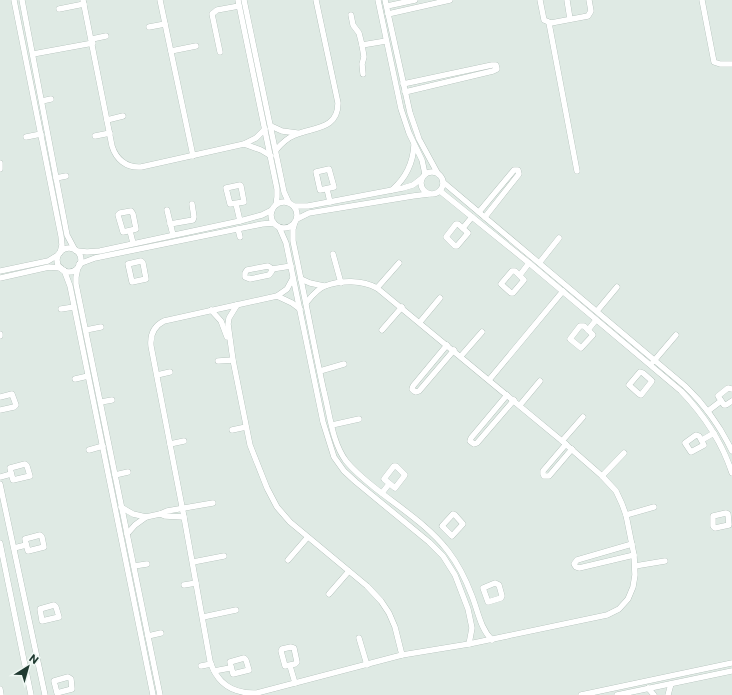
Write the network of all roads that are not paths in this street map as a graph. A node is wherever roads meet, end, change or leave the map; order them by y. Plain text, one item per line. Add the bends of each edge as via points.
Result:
1 (14, 0) edge
2 (22, 0) edge
3 (160, 0) edge
4 (244, 0) edge
5 (316, 0) edge
6 (378, 0) edge
7 (415, 0) edge
8 (450, 0) edge
9 (540, 0) edge
10 (567, 0) edge
11 (589, 0) edge
12 (702, 0) edge
13 (84, 2) edge
14 (238, 3) edge
15 (386, 3) edge
16 (59, 9) dead end
17 (388, 14) junction
18 (351, 15) dead end
19 (570, 19) junction
20 (549, 23) junction
21 (165, 24) junction
22 (149, 27) dead end
23 (106, 36) dead end
24 (92, 41) junction
25 (386, 41) junction
26 (362, 45) junction
27 (196, 46) dead end
28 (171, 51) junction
29 (220, 52) dead end
30 (33, 54) junction
31 (732, 64) edge
32 (473, 69) junction
33 (363, 74) dead end
34 (474, 76) junction
35 (402, 77) junction
36 (394, 79) junction
37 (403, 84) junction
38 (405, 92) junction
39 (51, 99) dead end
40 (42, 101) junction
41 (123, 116) dead end
42 (107, 120) junction
43 (268, 127) junction
44 (110, 133) junction
45 (299, 133) junction
46 (41, 134) junction
47 (95, 136) dead end
48 (26, 137) dead end
49 (244, 144) junction
50 (414, 145) junction
51 (276, 150) junction
52 (193, 156) junction
53 (271, 156) junction
54 (0, 163) edge
55 (0, 169) edge
56 (578, 171) dead end
57 (438, 174) junction
58 (66, 176) dead end
59 (423, 176) junction
60 (56, 178) junction
61 (443, 182) junction
62 (280, 186) junction
63 (327, 189) dead end
64 (391, 191) junction
65 (440, 191) junction
66 (429, 194) junction
67 (330, 202) junction
68 (192, 204) dead end
69 (236, 204) dead end
70 (292, 204) junction
71 (274, 207) junction
72 (167, 210) dead end
73 (479, 212) junction
74 (472, 216) junction
75 (485, 217) junction
76 (240, 221) junction
77 (296, 221) junction
78 (170, 224) junction
79 (276, 225) junction
80 (463, 228) dead end
81 (238, 229) junction
82 (130, 231) dead end
83 (173, 235) junction
84 (240, 237) dead end
85 (559, 238) dead end
86 (293, 241) junction
87 (286, 242) junction
88 (133, 243) junction
89 (133, 250) junction
90 (76, 251) junction
91 (59, 254) junction
92 (333, 254) dead end
93 (135, 262) dead end
94 (540, 262) junction
95 (399, 263) dead end
96 (529, 263) junction
97 (79, 266) junction
98 (291, 266) junction
99 (62, 269) junction
100 (272, 269) dead end
101 (0, 271) edge
102 (520, 275) dead end
103 (0, 278) edge
104 (294, 278) junction
105 (301, 279) junction
106 (340, 283) junction
107 (73, 285) junction
108 (324, 286) junction
109 (618, 287) dead end
110 (377, 288) junction
111 (563, 291) junction
112 (277, 296) junction
113 (440, 298) dead end
114 (306, 303) junction
115 (237, 305) junction
116 (74, 307) junction
117 (402, 307) junction
118 (61, 309) dead end
119 (300, 309) junction
120 (211, 310) junction
121 (597, 311) junction
122 (596, 320) junction
123 (420, 322) junction
124 (101, 327) dead end
125 (86, 330) junction
126 (382, 330) dead end
127 (588, 330) dead end
128 (482, 332) dead end
129 (676, 335) dead end
130 (230, 340) junction
131 (447, 345) junction
132 (454, 350) junction
133 (460, 356) junction
134 (233, 360) junction
135 (655, 360) junction
136 (218, 361) dead end
137 (344, 364) dead end
138 (652, 366) junction
139 (320, 371) junction
140 (170, 372) dead end
141 (423, 373) junction
142 (156, 375) junction
143 (88, 376) junction
144 (647, 376) dead end
145 (75, 379) dead end
146 (430, 379) junction
147 (489, 380) junction
148 (540, 382) dead end
149 (732, 389) edge
150 (507, 395) junction
151 (0, 397) edge
152 (112, 400) dead end
153 (514, 400) junction
154 (721, 401) junction
155 (732, 401) edge
156 (100, 402) junction
157 (520, 405) junction
158 (0, 410) edge
159 (708, 411) junction
160 (583, 417) dead end
161 (359, 419) dead end
162 (105, 424) junction
163 (98, 425) junction
164 (332, 425) junction
165 (481, 426) junction
166 (246, 427) junction
167 (232, 430) dead end
168 (487, 432) junction
169 (714, 433) junction
170 (702, 440) dead end
171 (184, 441) dead end
172 (564, 442) junction
173 (170, 444) junction
174 (103, 446) junction
175 (572, 449) junction
176 (89, 450) dead end
177 (732, 450) edge
178 (624, 453) dead end
179 (128, 472) dead end
180 (732, 473) edge
181 (11, 474) dead end
182 (115, 475) junction
183 (602, 476) junction
184 (0, 477) edge
185 (0, 484) edge
186 (389, 484) dead end
187 (382, 493) junction
188 (213, 502) dead end
189 (398, 506) junction
190 (122, 507) junction
191 (654, 507) dead end
192 (182, 508) junction
193 (392, 513) junction
194 (160, 514) junction
195 (626, 515) junction
196 (146, 517) junction
197 (184, 517) junction
198 (445, 531) dead end
199 (127, 534) junction
200 (307, 538) junction
201 (438, 538) junction
202 (0, 543) edge
203 (632, 544) junction
204 (26, 545) dead end
205 (14, 548) junction
206 (634, 555) junction
207 (224, 556) dead end
208 (288, 560) dead end
209 (665, 561) dead end
210 (192, 562) junction
211 (147, 564) dead end
212 (134, 566) junction
213 (635, 566) junction
214 (349, 571) junction
215 (196, 583) junction
216 (184, 585) dead end
217 (329, 594) dead end
218 (484, 594) dead end
219 (473, 598) junction
220 (142, 609) junction
221 (136, 610) junction
222 (236, 610) dead end
223 (40, 615) dead end
224 (203, 617) junction
225 (29, 618) junction
226 (161, 633) dead end
227 (148, 636) junction
228 (359, 638) dead end
229 (492, 640) junction
230 (469, 644) junction
231 (402, 655) junction
232 (732, 663) edge
233 (211, 664) junction
234 (366, 665) junction
235 (201, 666) dead end
236 (290, 666) dead end
237 (230, 668) dead end
238 (704, 668) junction
239 (214, 671) junction
240 (732, 671) edge
241 (706, 677) junction
242 (295, 683) junction
243 (671, 684) junction
244 (55, 687) dead end
245 (648, 688) junction
246 (0, 689) edge
247 (45, 692) edge
248 (1, 695) edge
249 (31, 695) edge
250 (153, 695) edge
251 (160, 695) edge
252 (581, 695) edge
253 (617, 695) edge
254 (654, 695) edge
255 (668, 695) edge

1 - 46 street
2 - 30 street
3 - 21 street
4 - 43 street
5 - 45 street via 338,107 328,124
6 - 25 street
7 - 15 street
8 - 17 street
9 - 20 street via 544,18
10 - 19 street
11 - 19 street via 589,14
12 - 31 street via 714,62
13 - 16 street
13 - 24 street
14 - 29 street via 212,14
14 - 43 street
15 - 17 street
17 - 35 street
18 - 26 street
19 - 20 street
20 - 56 street
21 - 22 street
21 - 28 street
23 - 24 street
24 - 30 street
24 - 42 street
25 - 26 street
25 - 36 street
26 - 33 street
27 - 28 street
28 - 52 street
30 - 40 street
32 - 34 street
32 - 34 street via 494,64 497,67 494,71
32 - 37 street
34 - 38 street
35 - 36 street
35 - 37 street
36 - 50 street via 401,109
37 - 38 street
38 - 57 street via 416,130
39 - 40 street
40 - 60 street
41 - 42 street
42 - 44 street
43 - 45 street
43 - 49 street via 256,138
43 - 51 street
43 - 53 street
44 - 47 street
44 - 52 street via 113,150 124,163 132,167
45 - 51 street via 286,140
46 - 48 street
46 - 91 street via 62,240
49 - 52 street
49 - 53 street
50 - 59 street via 422,160
50 - 64 street via 409,168 400,183
51 - 62 street
53 - 62 street
54 - 55 street
57 - 59 street via 433,172
57 - 61 street
58 - 60 street
59 - 64 street via 408,187
59 - 66 street via 421,188
60 - 90 street via 67,235
61 - 65 street
61 - 73 street
62 - 70 street
62 - 71 street
63 - 67 street
64 - 67 street
65 - 66 street
65 - 74 street
66 - 77 street via 305,214
67 - 70 street via 308,206
68 - 78 street via 193,220
69 - 76 street
70 - 71 street via 281,202
70 - 77 street via 297,211
71 - 76 street via 262,215
71 - 79 street via 271,215
72 - 78 street
73 - 75 street
73 - 75 street via 508,183
74 - 80 street
74 - 96 street
75 - 94 street
76 - 83 street
77 - 79 street via 288,228
77 - 86 street
78 - 83 street
79 - 81 street via 265,223
79 - 87 street
81 - 84 street
81 - 89 street
82 - 88 street
83 - 88 street
85 - 94 street
86 - 87 street
86 - 105 street
87 - 98 street
88 - 90 street via 94,252
89 - 93 street
89 - 97 street via 95,258
90 - 91 street via 66,248
90 - 97 street via 80,256
91 - 99 street via 57,261
91 - 101 street via 48,261
92 - 106 street
94 - 121 street
95 - 110 street
96 - 102 street
96 - 111 street
97 - 99 street via 71,271
97 - 107 street
98 - 100 street
98 - 104 street
99 - 103 street via 49,267
99 - 107 street
104 - 112 street via 287,289
104 - 119 street
105 - 108 street
105 - 114 street
106 - 108 street
106 - 110 street via 363,283
107 - 116 street
107 - 125 street
108 - 114 street
109 - 121 street
110 - 117 street
111 - 122 street
111 - 147 street
112 - 115 street
112 - 119 street via 292,302
113 - 123 street
114 - 139 street
115 - 120 street
115 - 130 street via 228,321
116 - 118 street
116 - 143 street
117 - 123 street
117 - 126 street
119 - 193 street via 323,422 334,457 350,477
120 - 130 street via 221,321
120 - 142 street via 168,320 155,328 150,342
121 - 135 street
122 - 127 street
122 - 138 street
123 - 131 street
124 - 125 street
125 - 156 street
128 - 133 street
129 - 135 street
130 - 134 street
131 - 132 street
131 - 141 street
132 - 133 street
132 - 146 street
133 - 147 street
134 - 136 street
134 - 166 street
135 - 138 street
135 - 159 street via 685,386
137 - 139 street
138 - 144 street
138 - 169 street via 689,399
139 - 164 street
140 - 142 street
141 - 146 street
141 - 146 street via 413,386 414,391 419,391
142 - 173 street
143 - 145 street
143 - 163 street
147 - 150 street
148 - 157 street
149 - 154 street via 728,388 718,395
150 - 153 street
150 - 165 street
151 - 158 street via 12,394 16,405
152 - 156 street
153 - 157 street
153 - 168 street
154 - 155 street via 725,405
154 - 159 street
156 - 162 street
157 - 172 street
159 - 177 street
160 - 172 street
161 - 164 street
162 - 163 street
162 - 182 street
163 - 174 street
164 - 187 street via 336,442 346,461
165 - 168 street
165 - 168 street via 471,438 471,443 477,443
166 - 167 street
166 - 200 street via 257,466 272,498 286,518
169 - 170 street
169 - 180 street
171 - 173 street
172 - 175 street
172 - 175 street via 543,471 544,476 549,476
173 - 192 street
174 - 176 street
174 - 221 street
175 - 183 street
178 - 183 street
179 - 182 street
181 - 184 street
182 - 190 street
183 - 195 street via 616,491
185 - 205 street
186 - 187 street
187 - 189 street
188 - 192 street
189 - 193 street
189 - 201 street
190 - 196 street via 133,514
190 - 199 street
191 - 195 street
192 - 194 street
192 - 197 street
193 - 230 street via 434,547 455,575 472,623
194 - 196 street
194 - 197 street
195 - 203 street
196 - 199 street
197 - 210 street
198 - 201 street
199 - 212 street
200 - 208 street
200 - 214 street
201 - 219 street via 453,558
202 - 249 street
203 - 206 street
203 - 206 street via 577,560 574,564 579,568
204 - 205 street
205 - 225 street
206 - 213 street
207 - 210 street
209 - 213 street
210 - 215 street
211 - 212 street
212 - 220 street
213 - 229 street via 631,594 624,604 613,612
214 - 217 street
214 - 231 street via 372,590 385,607 395,627
215 - 216 street
215 - 224 street
218 - 219 street
219 - 229 street via 482,626
220 - 221 street
220 - 227 street
221 - 250 street
222 - 224 street
223 - 225 street
224 - 233 street
225 - 247 street
226 - 227 street
227 - 251 street
228 - 234 street
229 - 230 street
230 - 231 street
231 - 234 street
232 - 238 street
233 - 235 street
233 - 239 street
234 - 242 street
236 - 242 street
237 - 239 street
238 - 241 street
238 - 252 street
239 - 242 street via 218,680 241,692 257,693
240 - 241 street
241 - 243 street
243 - 245 street
243 - 255 street
244 - 247 street
245 - 253 street
245 - 254 street
246 - 248 street

